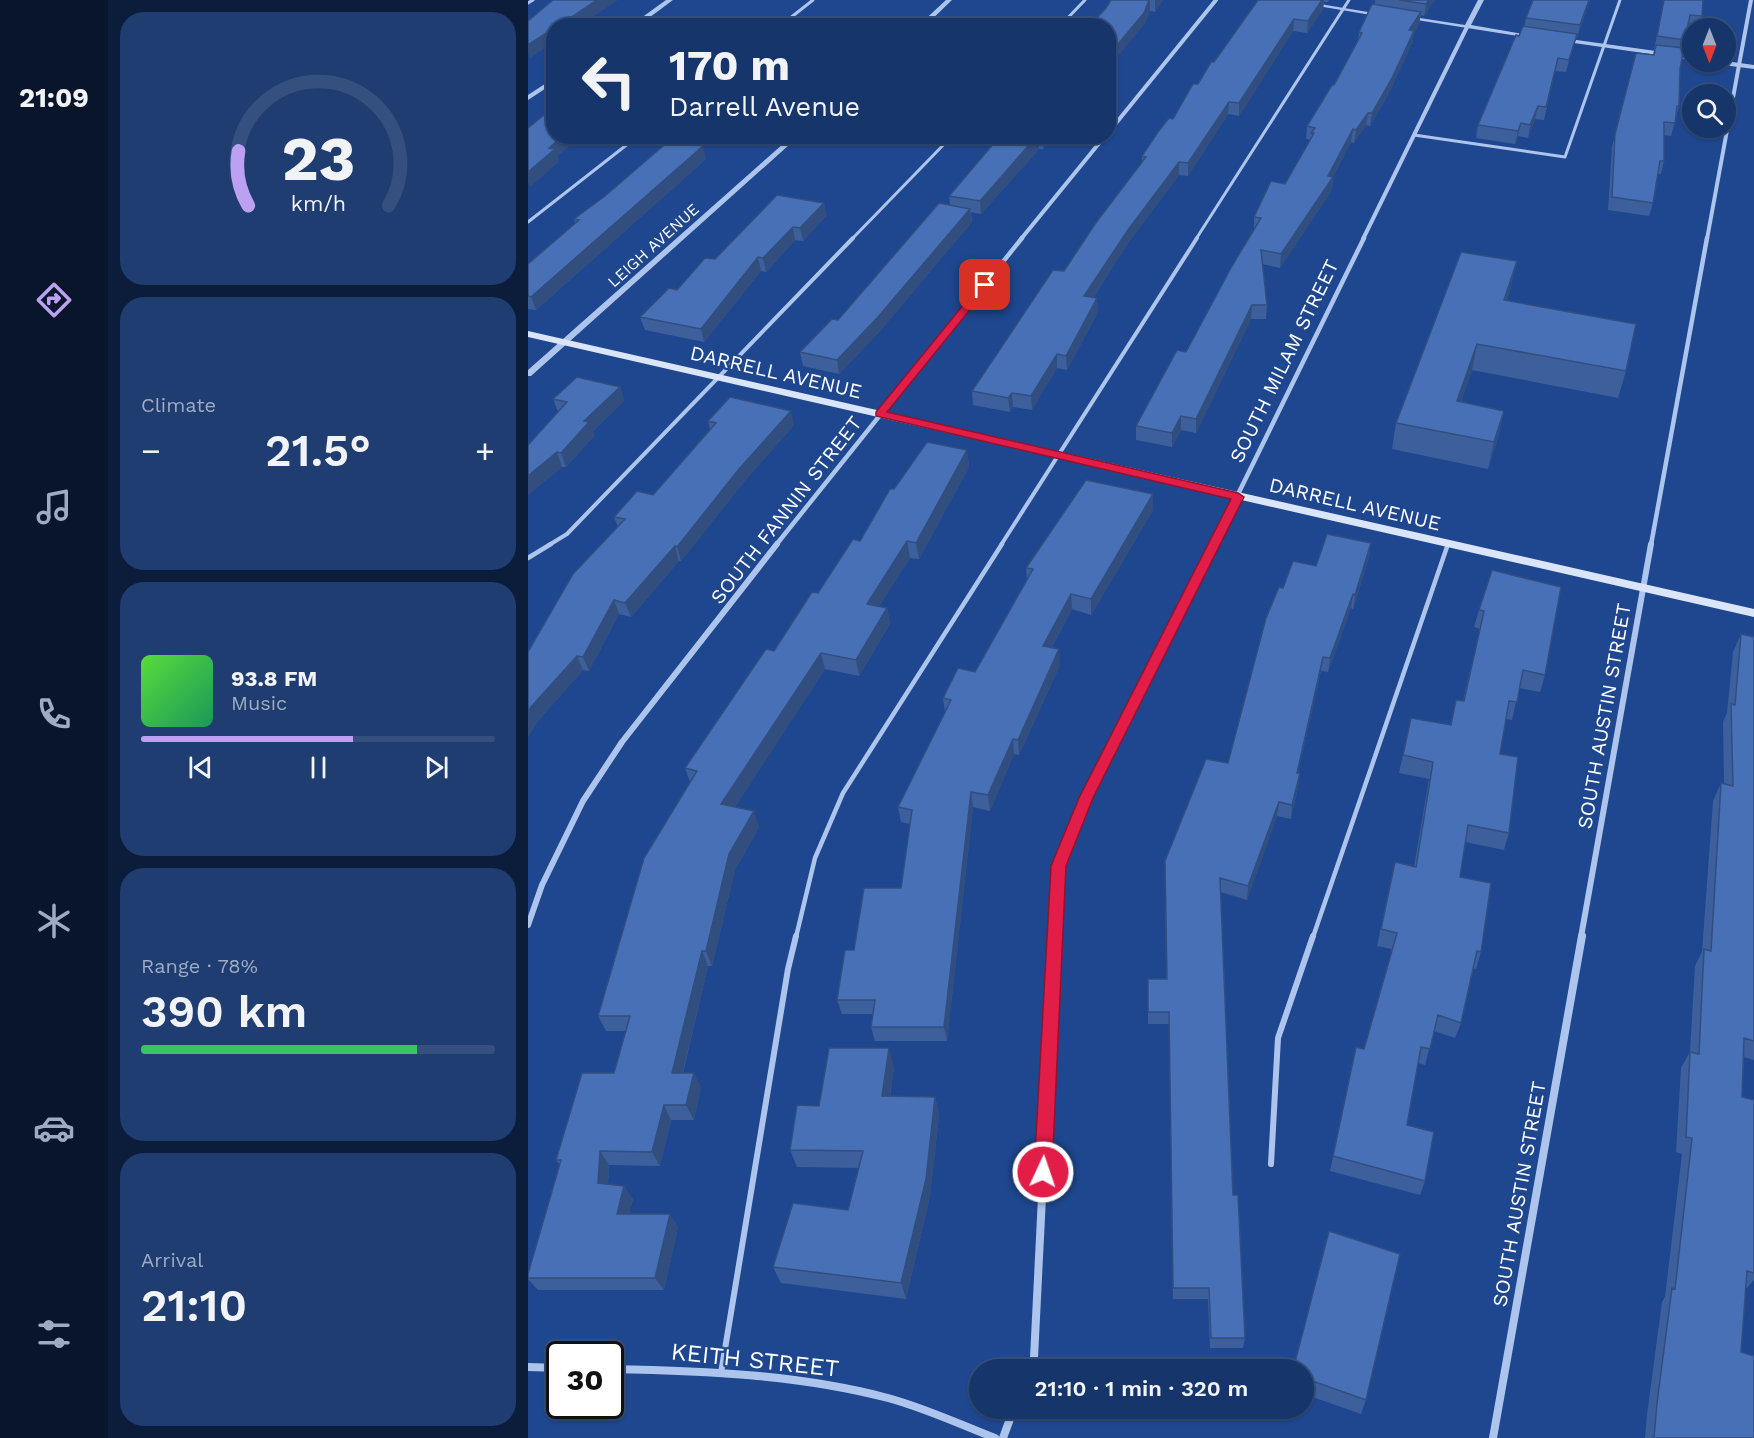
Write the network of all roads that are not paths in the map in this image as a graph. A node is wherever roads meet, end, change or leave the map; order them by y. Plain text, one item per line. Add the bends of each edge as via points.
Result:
1 (533, 0) edge
2 (670, 0) edge
3 (813, 0) edge
4 (949, 0) edge
5 (1085, 0) edge
6 (1216, 0) edge
7 (1285, 0) edge
8 (1348, 0) edge
9 (1481, 0) edge
10 (1620, 0) edge
11 (1751, 0) edge
12 (528, 3) edge
13 (1343, 9) junction
14 (1752, 10) edge
15 (1388, 15) edge
16 (1399, 17) edge
17 (644, 18) edge
18 (790, 18) edge
19 (930, 18) edge
20 (1068, 18) edge
21 (1467, 27) junction
22 (1536, 37) edge
23 (1559, 40) edge
24 (1605, 46) junction
25 (1682, 57) edge
26 (1736, 65) edge
27 (1740, 65) junction
28 (1754, 67) edge
29 (546, 86) edge
30 (528, 98) edge
31 (1116, 123) edge
32 (1414, 135) junction
33 (628, 144) edge
34 (787, 144) edge
35 (944, 144) edge
36 (1099, 144) edge
37 (528, 222) edge
38 (528, 334) edge
39 (564, 343) junction
40 (528, 374) edge
41 (718, 378) junction
42 (880, 414) junction
43 (1057, 455) junction
44 (1238, 497) junction
45 (1448, 544) junction
46 (528, 558) edge
47 (1643, 587) junction
48 (1754, 613) edge
49 (528, 926) edge
50 (1271, 1164) dead end
51 (1034, 1359) edge
52 (528, 1367) edge
53 (546, 1368) edge
54 (624, 1370) edge
55 (721, 1373) junction
56 (1010, 1419) edge
57 (995, 1438) edge
58 (1003, 1438) edge
59 (1493, 1438) edge

1 - 12 lane
2 - 17 street
3 - 18 lane
4 - 19 street
5 - 20 lane
6 - 31 street
7 - 13 street
8 - 13 lane
9 - 21 street, SOUTH MILAM STREET
10 - 24 lane
11 - 14 street, SOUTH AUSTIN STREET
13 - 15 street
13 - 43 lane
14 - 27 street, SOUTH AUSTIN STREET
16 - 21 street
21 - 22 street
21 - 32 street, SOUTH MILAM STREET
23 - 24 street
24 - 25 street
24 - 32 lane via 1565,157
26 - 27 street
27 - 28 street
27 - 47 street, SOUTH AUSTIN STREET
29 - 30 street
32 - 44 street, SOUTH MILAM STREET
33 - 37 lane
34 - 39 street, LEIGH AVENUE
35 - 41 lane
36 - 42 street, SOUTH FANNIN STREET
38 - 39 main road, DARRELL AVENUE
39 - 40 street, LEIGH AVENUE
39 - 41 main road, DARRELL AVENUE
41 - 42 main road, DARRELL AVENUE
41 - 46 lane via 567,534
42 - 43 main road, DARRELL AVENUE
42 - 49 street, SOUTH FANNIN STREET via 622,742 583,801 542,885
43 - 44 main road, DARRELL AVENUE
43 - 55 lane via 843,793 815,858 788,969
44 - 45 main road, DARRELL AVENUE
44 - 51 street, SOUTH MILAM STREET via 1086,798 1059,866
45 - 47 main road, DARRELL AVENUE
45 - 50 lane via 1278,1038
47 - 48 main road, DARRELL AVENUE
47 - 59 street, SOUTH AUSTIN STREET
52 - 53 street
54 - 55 street, KEITH STREET
55 - 57 street, KEITH STREET via 797,1380 889,1398
56 - 58 street

